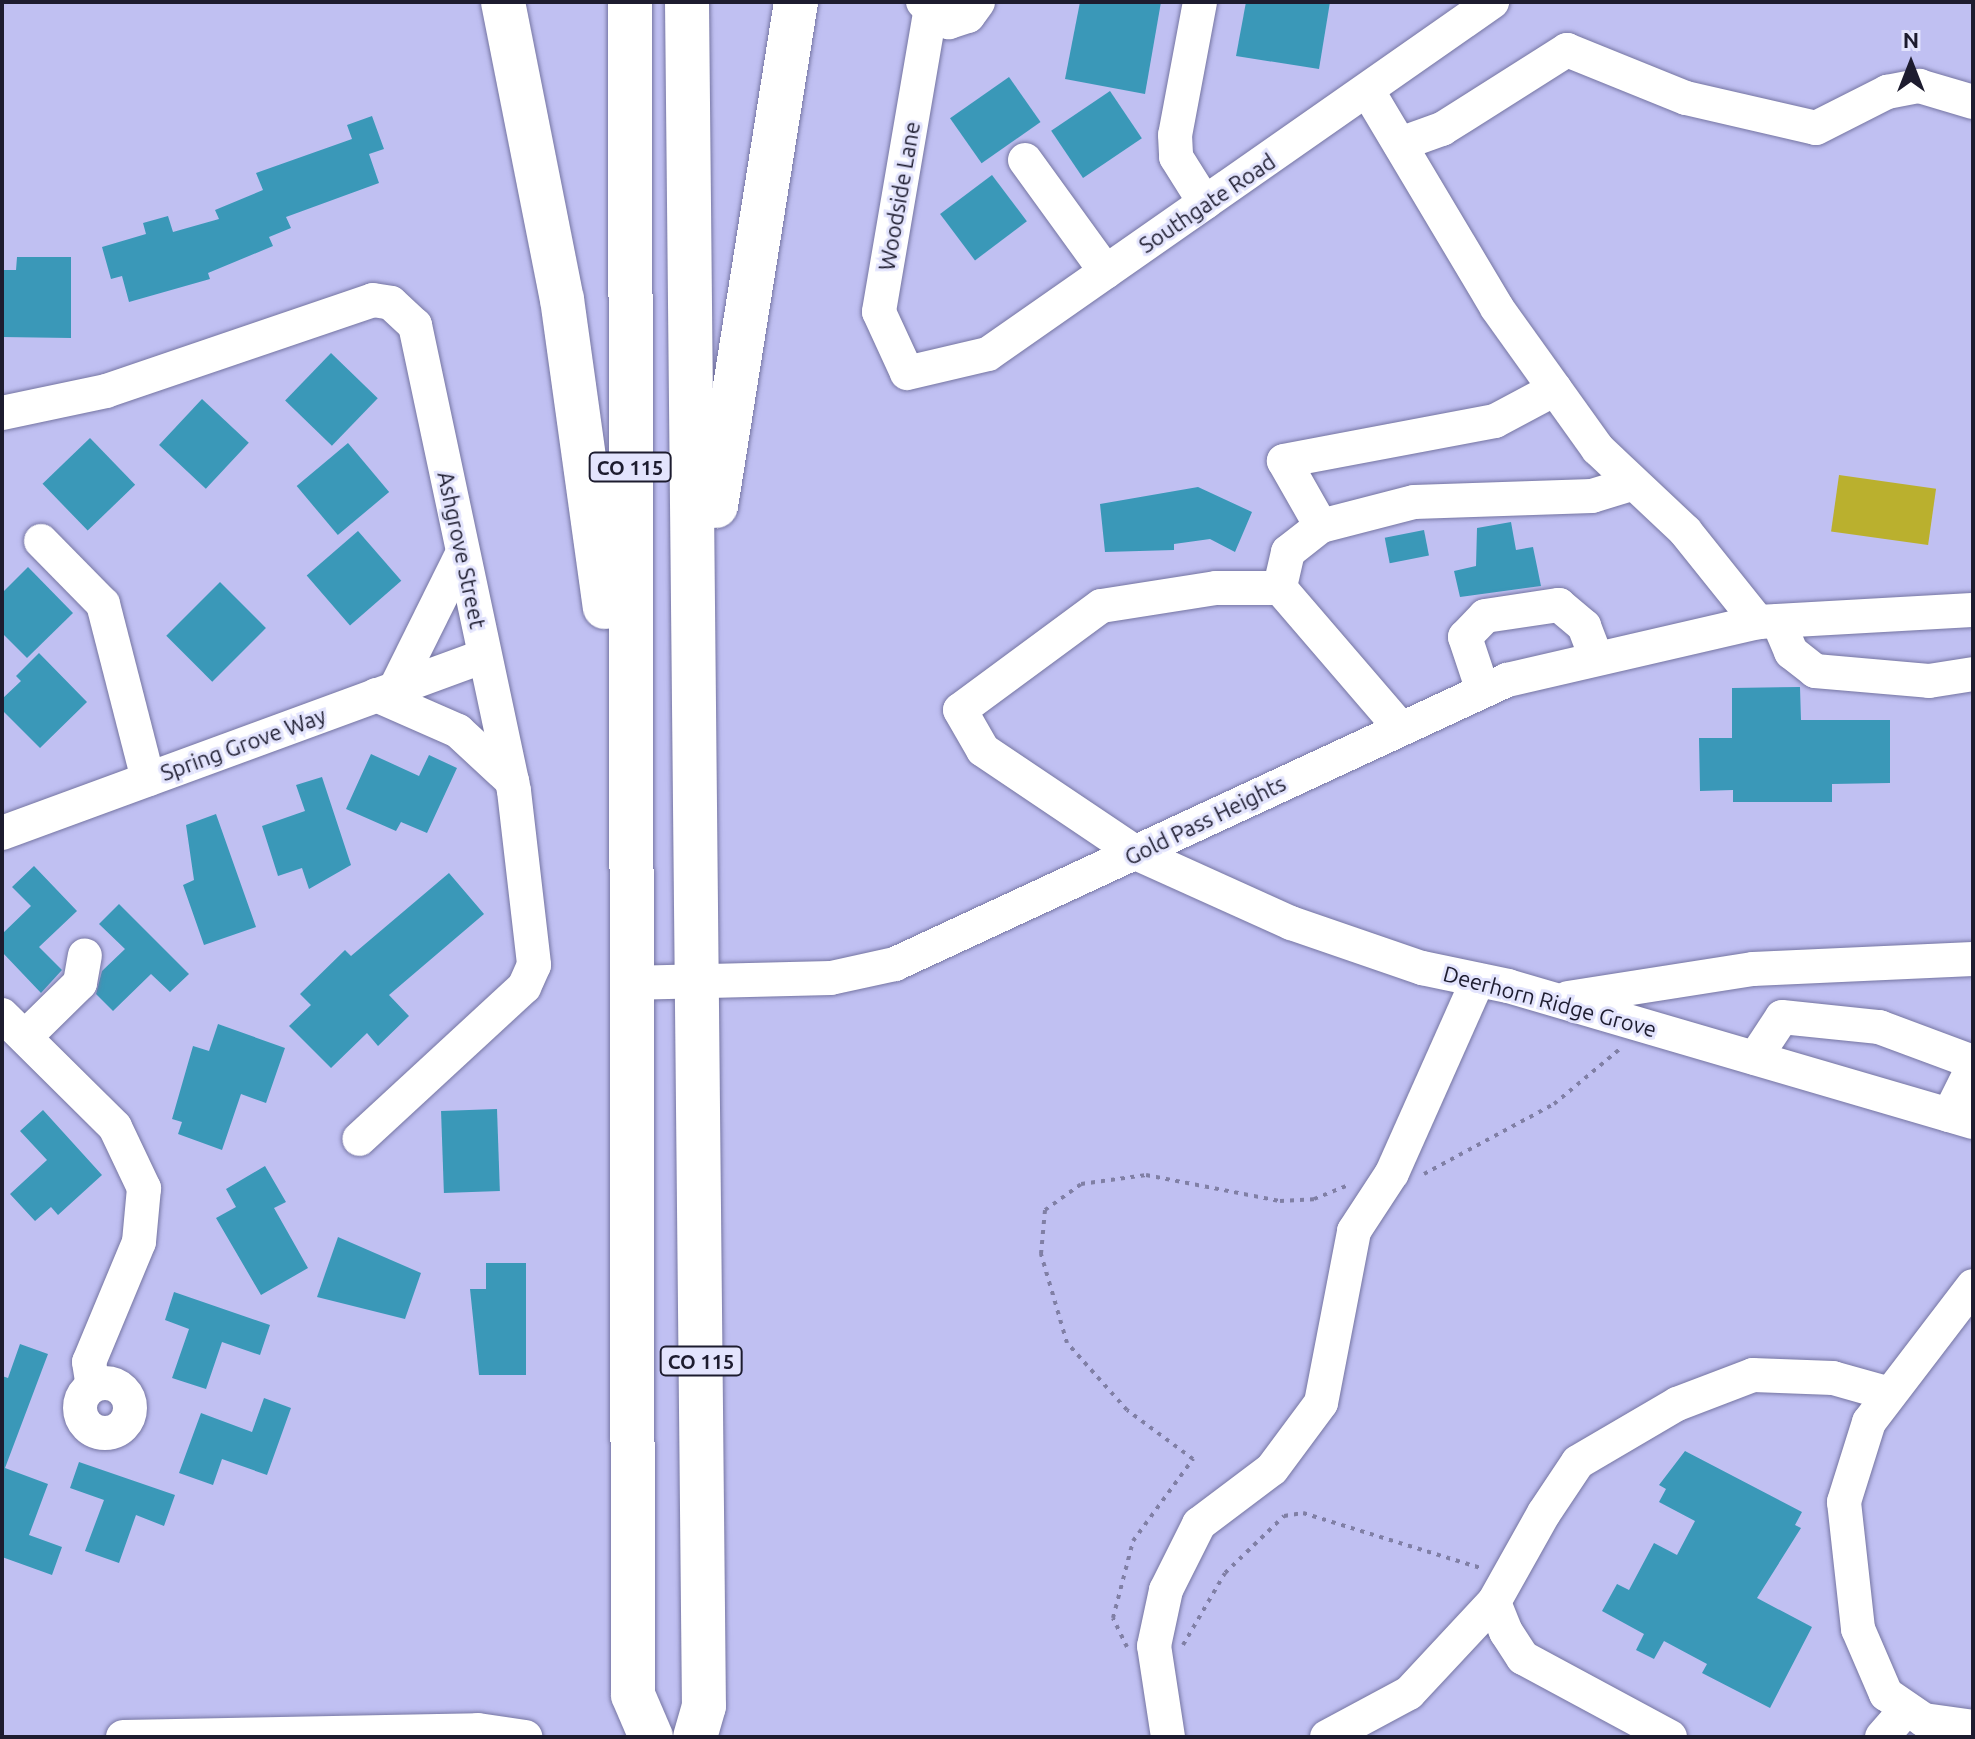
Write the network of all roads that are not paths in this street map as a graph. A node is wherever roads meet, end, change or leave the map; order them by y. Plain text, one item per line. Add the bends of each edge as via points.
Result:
1 (503, 2) edge
2 (630, 2) edge
3 (687, 2) edge
4 (796, 2) edge
5 (978, 2) edge
6 (1200, 2) edge
7 (1492, 2) edge
8 (926, 8) edge
9 (1369, 93) junction
10 (1973, 102) edge
11 (1400, 144) junction
12 (1025, 160) dead end
13 (1205, 203) junction
14 (1106, 272) junction
15 (907, 373) joint
16 (1555, 389) junction
17 (2, 413) edge
18 (1631, 484) junction
19 (1321, 526) junction
20 (41, 541) dead end
21 (461, 556) junction
22 (1280, 588) junction
23 (1973, 610) edge
24 (1768, 622) junction
25 (484, 656) junction
26 (1596, 657) junction
27 (1973, 674) edge
28 (1482, 688) junction
29 (386, 691) junction
30 (1398, 725) junction
31 (694, 752) junction
32 (148, 779) junction
33 (512, 781) junction
34 (2, 833) edge
35 (1138, 854) junction
36 (628, 931) junction
37 (85, 955) dead end
38 (1973, 959) edge
39 (1478, 980) junction
40 (627, 983) junction
41 (697, 983) junction
42 (1556, 1000) junction
43 (13, 1026) edge
44 (1755, 1058) junction
45 (1973, 1065) edge
46 (1961, 1118) edge
47 (359, 1139) dead end
48 (1973, 1286) edge
49 (93, 1386) dead end
50 (1886, 1393) junction
51 (1494, 1602) junction
52 (1905, 1711) junction
53 (1973, 1727) edge
54 (392, 1734) edge
55 (123, 1737) edge
56 (525, 1737) edge
57 (651, 1737) edge
58 (695, 1737) edge
59 (1168, 1737) edge
60 (1327, 1737) edge
61 (1670, 1737) edge
62 (1882, 1737) edge

1 - 36 highway via 583,425 603,582
2 - 36 highway, CO 115
3 - 31 highway, CO 115
4 - 31 highway via 727,404
5 - 8 street via 958,20
6 - 13 street via 1175,135 1176,157
7 - 9 street, Southgate Road
8 - 15 street, Woodside Lane via 879,312
9 - 11 street
9 - 13 street, Southgate Road
10 - 11 street via 1919,86 1887,92 1816,128 1686,98 1567,50 1442,129
11 - 16 street
12 - 14 street
13 - 14 street, Southgate Road
14 - 15 street, Southgate Road via 988,354
16 - 18 street
16 - 19 street via 1495,421 1284,461
17 - 21 street, Ashgrove Street via 75,401 356,305 391,303 421,342
18 - 19 street via 1592,496 1414,502
18 - 24 street via 1685,531
19 - 22 street via 1288,552
20 - 32 street via 103,604
21 - 25 street, Ashgrove Street
21 - 29 street
22 - 30 street
22 - 35 street, Deerhorn Ridge Grove via 1216,588 1101,606 960,710 983,750
23 - 24 street, Gold Pass Heights
24 - 26 street, Gold Pass Heights
24 - 27 street via 1791,652 1815,671 1929,681
25 - 29 street, Spring Grove Way
25 - 33 street, Ashgrove Street
26 - 28 street, Gold Pass Heights
26 - 28 street via 1572,610 1559,605 1485,616 1465,637
28 - 30 street, Gold Pass Heights
29 - 32 street, Spring Grove Way
29 - 33 street via 458,731
30 - 35 street, Gold Pass Heights
31 - 41 highway, CO 115
32 - 34 street, Spring Grove Way
33 - 47 street, Ashgrove Street via 533,915 530,977
35 - 39 street, Deerhorn Ridge Grove via 1291,923
35 - 41 street, Gold Pass Heights via 895,964 835,978
36 - 40 highway, CO 115
37 - 43 street via 80,983
38 - 42 street via 1753,969
39 - 42 street, Deerhorn Ridge Grove
39 - 59 street via 1392,1173 1354,1231 1321,1403 1272,1469 1199,1524 1166,1590 1154,1646
40 - 41 street, Gold Pass Heights
40 - 57 highway, CO 115 via 633,1695
41 - 58 highway, CO 115 via 704,1706
42 - 44 street, Deerhorn Ridge Grove
43 - 49 street via 115,1127 144,1188 139,1242 89,1362
44 - 45 street via 1782,1017 1879,1027
44 - 46 street, Deerhorn Ridge Grove
45 - 46 street
48 - 50 street
50 - 51 street via 1833,1378 1753,1375 1677,1404 1578,1462
50 - 52 street via 1849,1475 1844,1539 1871,1665
51 - 60 street via 1409,1693
51 - 61 street via 1523,1658
52 - 53 street
52 - 62 street
54 - 55 street
54 - 56 street

